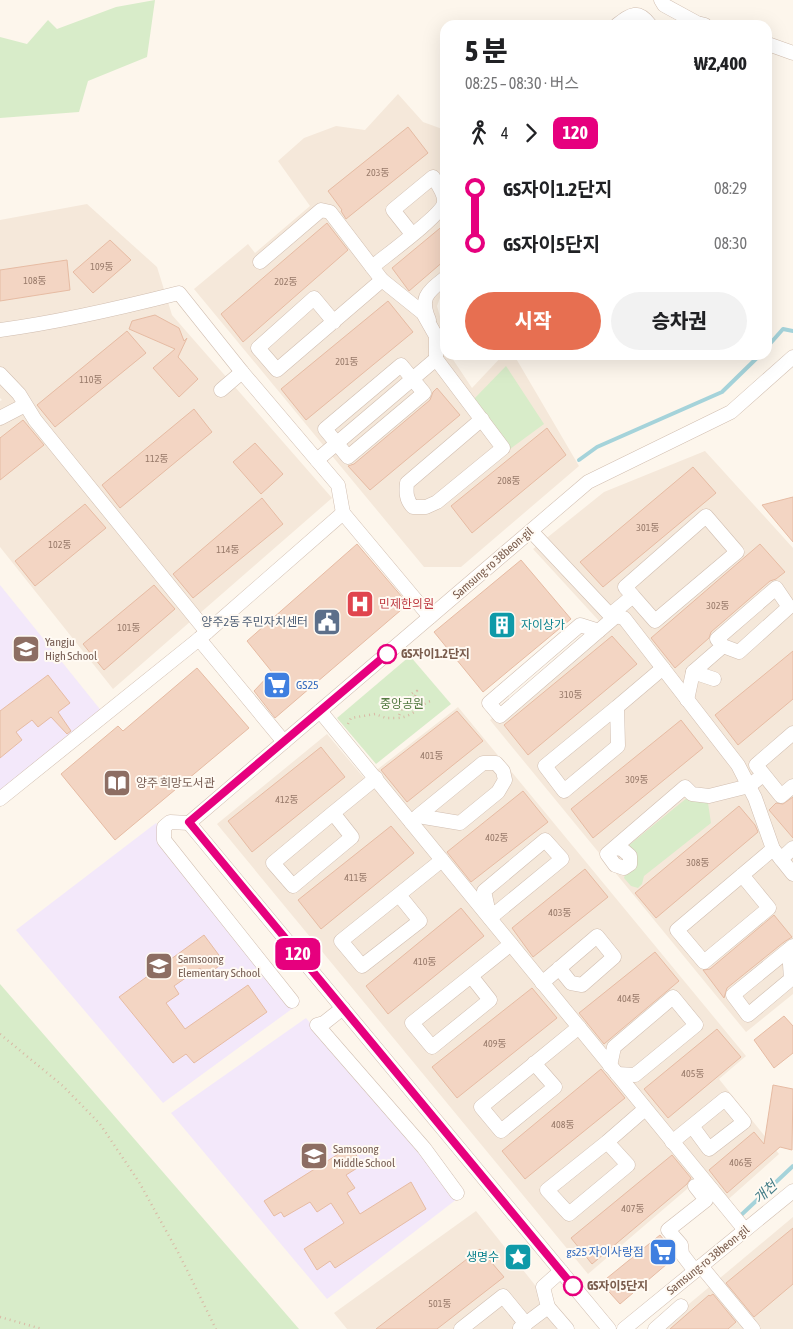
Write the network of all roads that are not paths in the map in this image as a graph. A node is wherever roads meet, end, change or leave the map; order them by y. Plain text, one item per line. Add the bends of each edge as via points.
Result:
1 (661, 0) edge
2 (623, 20) edge
3 (646, 20) edge
4 (692, 20) edge
5 (772, 45) edge
6 (793, 53) edge
7 (412, 234) dead end
8 (260, 262) dead end
9 (372, 267) junction
10 (382, 280) junction
11 (440, 282) edge
12 (334, 322) junction
13 (431, 325) junction
14 (0, 330) edge
15 (793, 358) edge
16 (436, 359) junction
17 (242, 372) junction
18 (0, 374) edge
19 (221, 390) dead end
20 (25, 405) junction
21 (0, 418) edge
22 (482, 419) junction
23 (317, 460) junction
24 (343, 513) junction
25 (531, 530) junction
26 (633, 596) junction
27 (613, 616) junction
28 (430, 617) junction
29 (599, 631) junction
30 (203, 636) junction
31 (723, 646) junction
32 (663, 668) junction
33 (693, 672) junction
34 (714, 679) dead end
35 (687, 700) junction
36 (617, 707) junction
37 (320, 711) junction
38 (793, 733) edge
39 (284, 742) junction
40 (763, 775) junction
41 (376, 778) junction
42 (749, 786) junction
43 (793, 786) edge
44 (0, 799) edge
45 (333, 813) junction
46 (415, 819) junction
47 (189, 822) junction
48 (614, 848) dead end
49 (793, 848) edge
50 (777, 854) junction
51 (442, 860) junction
52 (793, 874) edge
53 (742, 875) junction
54 (399, 895) junction
55 (490, 918) junction
56 (510, 944) junction
57 (791, 947) edge
58 (559, 968) dead end
59 (471, 976) junction
60 (542, 983) junction
61 (292, 1001) dead end
62 (343, 1008) junction
63 (579, 1027) junction
64 (534, 1063) junction
65 (614, 1070) junction
66 (646, 1109) junction
67 (692, 1126) dead end
68 (607, 1142) junction
69 (672, 1142) junction
70 (712, 1190) junction
71 (793, 1191) edge
72 (457, 1194) dead end
73 (745, 1230) junction
74 (698, 1268) junction
75 (561, 1271) junction
76 (682, 1306) dead end
77 (548, 1307) junction
78 (522, 1326) edge
79 (461, 1329) edge
80 (567, 1329) edge
81 (609, 1329) edge
82 (624, 1329) edge
83 (655, 1329) edge
84 (754, 1329) edge

1 - 4 street via 664,5
2 - 3 street via 636,14
5 - 6 street
7 - 9 street
8 - 9 street via 321,210 330,212
9 - 10 street
10 - 12 street
10 - 13 street via 423,313
11 - 13 street via 427,293 424,302
12 - 12 street via 277,370 258,348 314,298
13 - 16 street via 436,336
14 - 17 street via 49,324 179,293
15 - 25 street, Samsung-ro 38beon-gil via 731,412 588,482
16 - 22 street
16 - 23 street
17 - 19 street
17 - 23 street
18 - 20 street
20 - 21 street
20 - 30 street
22 - 22 street via 504,448 437,502 426,507 413,507 408,502 407,483
23 - 24 street via 338,485
24 - 28 street
24 - 30 street
25 - 27 street
25 - 28 street, Samsung-ro 38beon-gil
26 - 26 street via 655,621 737,552 706,516 624,587
26 - 27 street
27 - 29 street
27 - 32 street via 624,618
28 - 37 street, Samsung-ro 38beon-gil
29 - 29 street via 500,716 489,703 580,625
30 - 39 street
30 - 44 street
31 - 31 street via 739,652 790,607 776,588 717,639
31 - 33 street
32 - 35 street
32 - 36 street
33 - 34 street
33 - 35 street
35 - 42 street via 738,765
36 - 36 street via 618,746 564,791 545,766
37 - 39 street, Samsung-ro 38beon-gil
37 - 41 street
38 - 40 street via 756,765
39 - 47 street, Samsung-ro 38beon-gil
40 - 42 street
40 - 43 street via 781,796
41 - 45 street
41 - 46 street
42 - 48 street via 709,796 692,794 686,787
42 - 50 street
45 - 45 street via 352,837 293,886 273,862
46 - 46 street via 483,762 496,763 503,771 505,780 498,792 460,823
46 - 51 street
47 - 61 street via 170,822 164,828 164,840
47 - 62 street
49 - 50 street
50 - 52 street
50 - 53 street
51 - 54 street
51 - 55 street
53 - 53 street via 769,908 704,962 677,930
54 - 54 street via 341,941 362,966 420,920
55 - 55 street via 562,859 546,840 484,891
55 - 56 street
56 - 59 street
56 - 60 street
57 - 57 street via 733,995 748,1015 791,979
58 - 60 street
59 - 59 street via 412,1023 432,1047 490,1000
60 - 63 street
62 - 72 street via 317,1025 424,1148
62 - 75 street
63 - 64 street
63 - 65 street
64 - 64 street via 481,1107 501,1131 555,1087
65 - 65 street via 635,1075 696,1025 673,997 614,1047
65 - 66 street
66 - 68 street
66 - 69 street
67 - 69 street
68 - 68 street via 628,1165 569,1214 547,1190
69 - 70 street
70 - 73 street
70 - 74 street via 695,1186 706,1200 668,1230 681,1245 682,1254
71 - 73 street, Samsung-ro 38beon-gil
73 - 74 street, Samsung-ro 38beon-gil
74 - 82 street, Samsung-ro 38beon-gil
74 - 84 street
75 - 77 street via 542,1287
75 - 81 street
76 - 83 street
77 - 78 street
77 - 80 street
78 - 79 street via 503,1296

